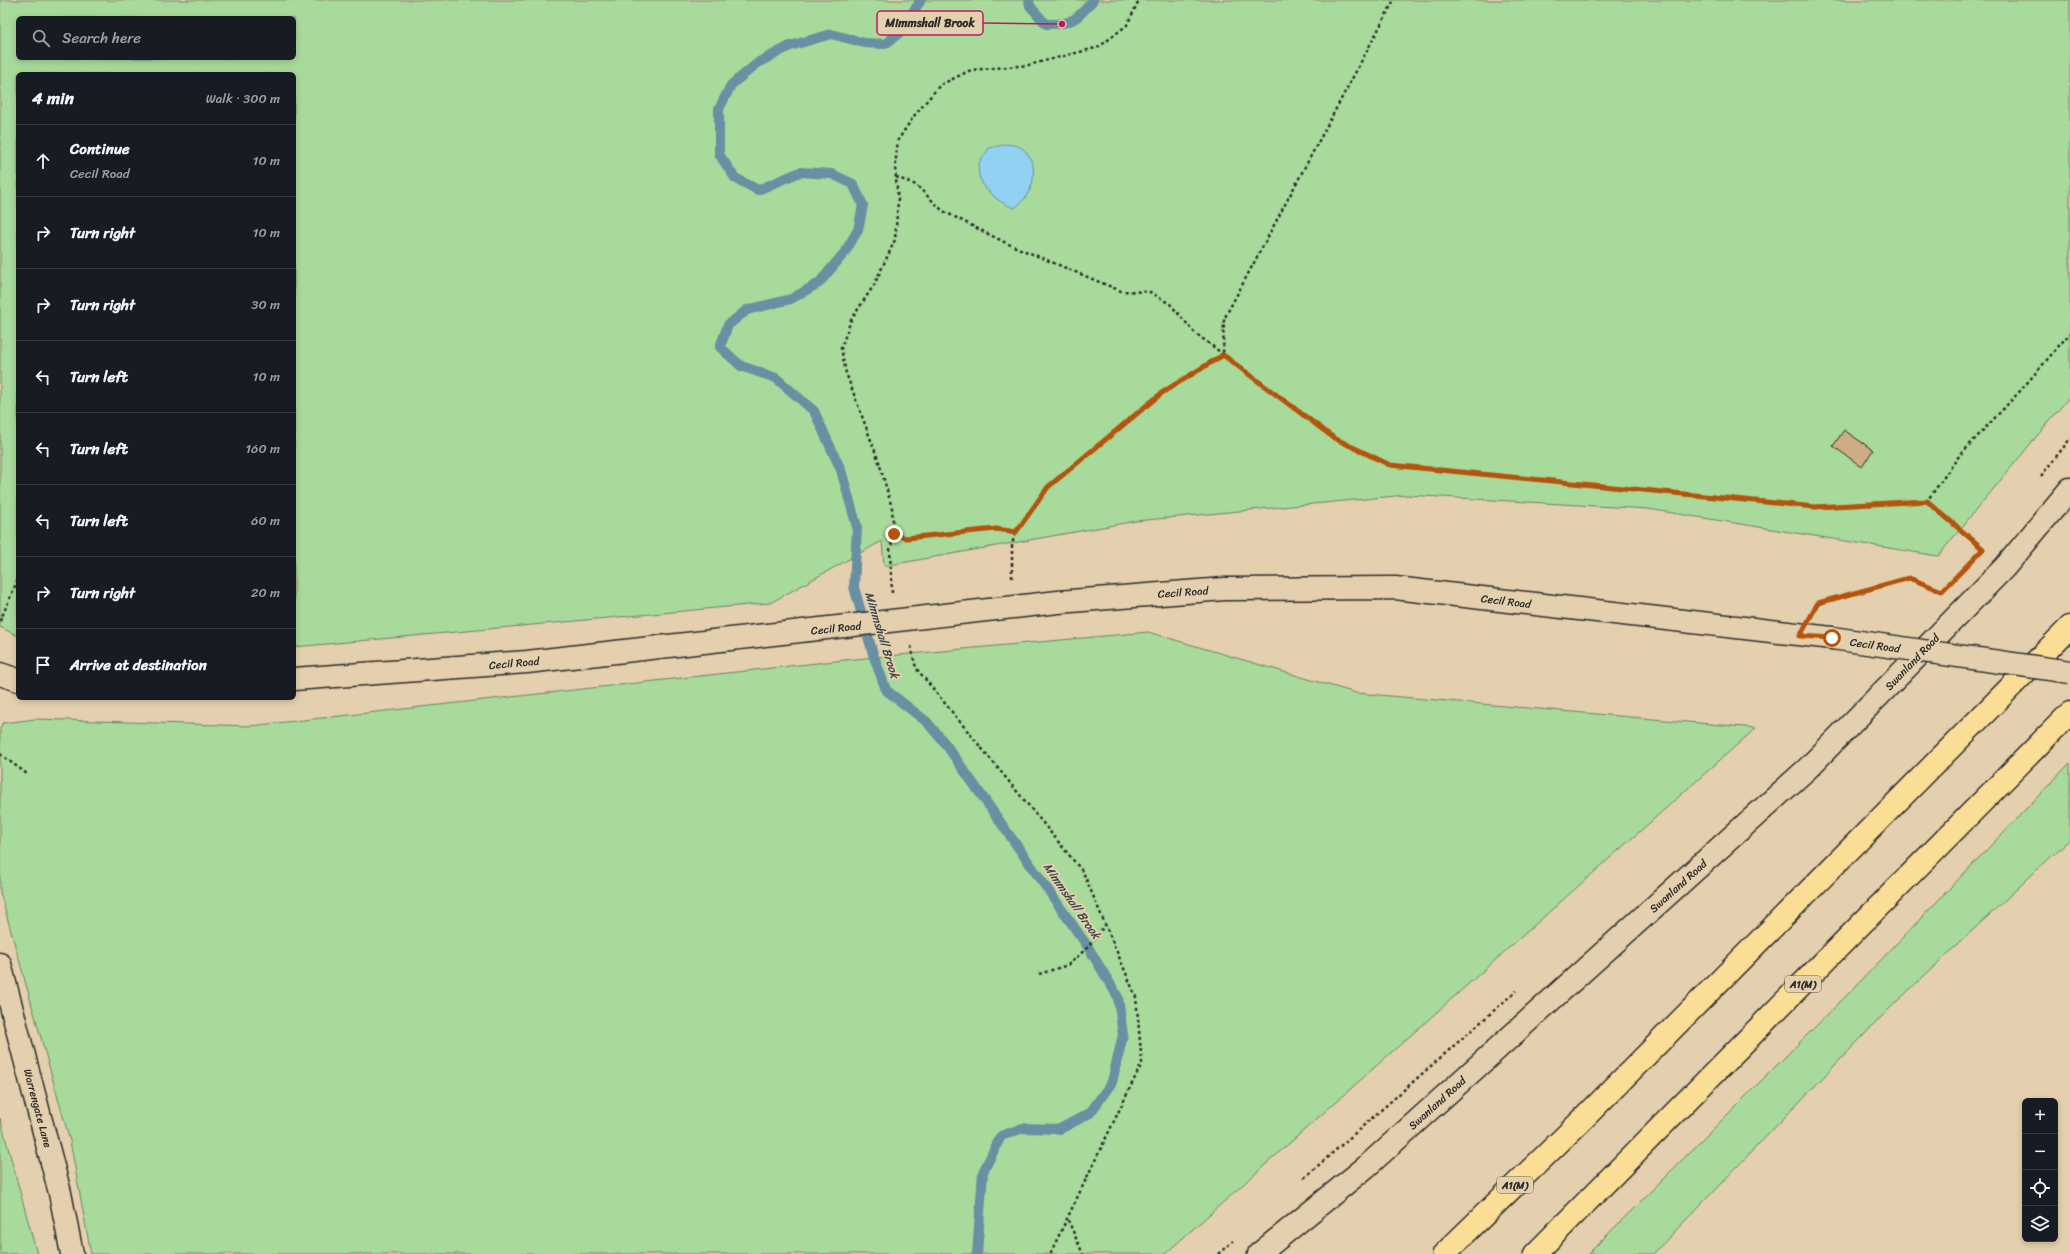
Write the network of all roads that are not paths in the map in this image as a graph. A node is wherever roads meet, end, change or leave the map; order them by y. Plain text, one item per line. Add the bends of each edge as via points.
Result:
1 (2070, 489) edge
2 (2070, 628) edge
3 (2070, 672) edge
4 (0, 674) edge
5 (16, 679) edge
6 (296, 679) edge
7 (2070, 713) edge
8 (0, 964) edge
9 (72, 1254) edge
10 (1259, 1254) edge
11 (1444, 1254) edge
12 (1535, 1254) edge

1 - 10 main road, Swanland Road via 2005,567 1807,769 1366,1167
2 - 11 highway, A1(M) via 1586,1116
3 - 6 main road, Cecil Road, bridge via 1832,638 1395,588 1224,588 1058,602 527,662
4 - 5 main road
7 - 12 highway, A1(M)
8 - 9 main road, Warrengate Lane via 60,1193

